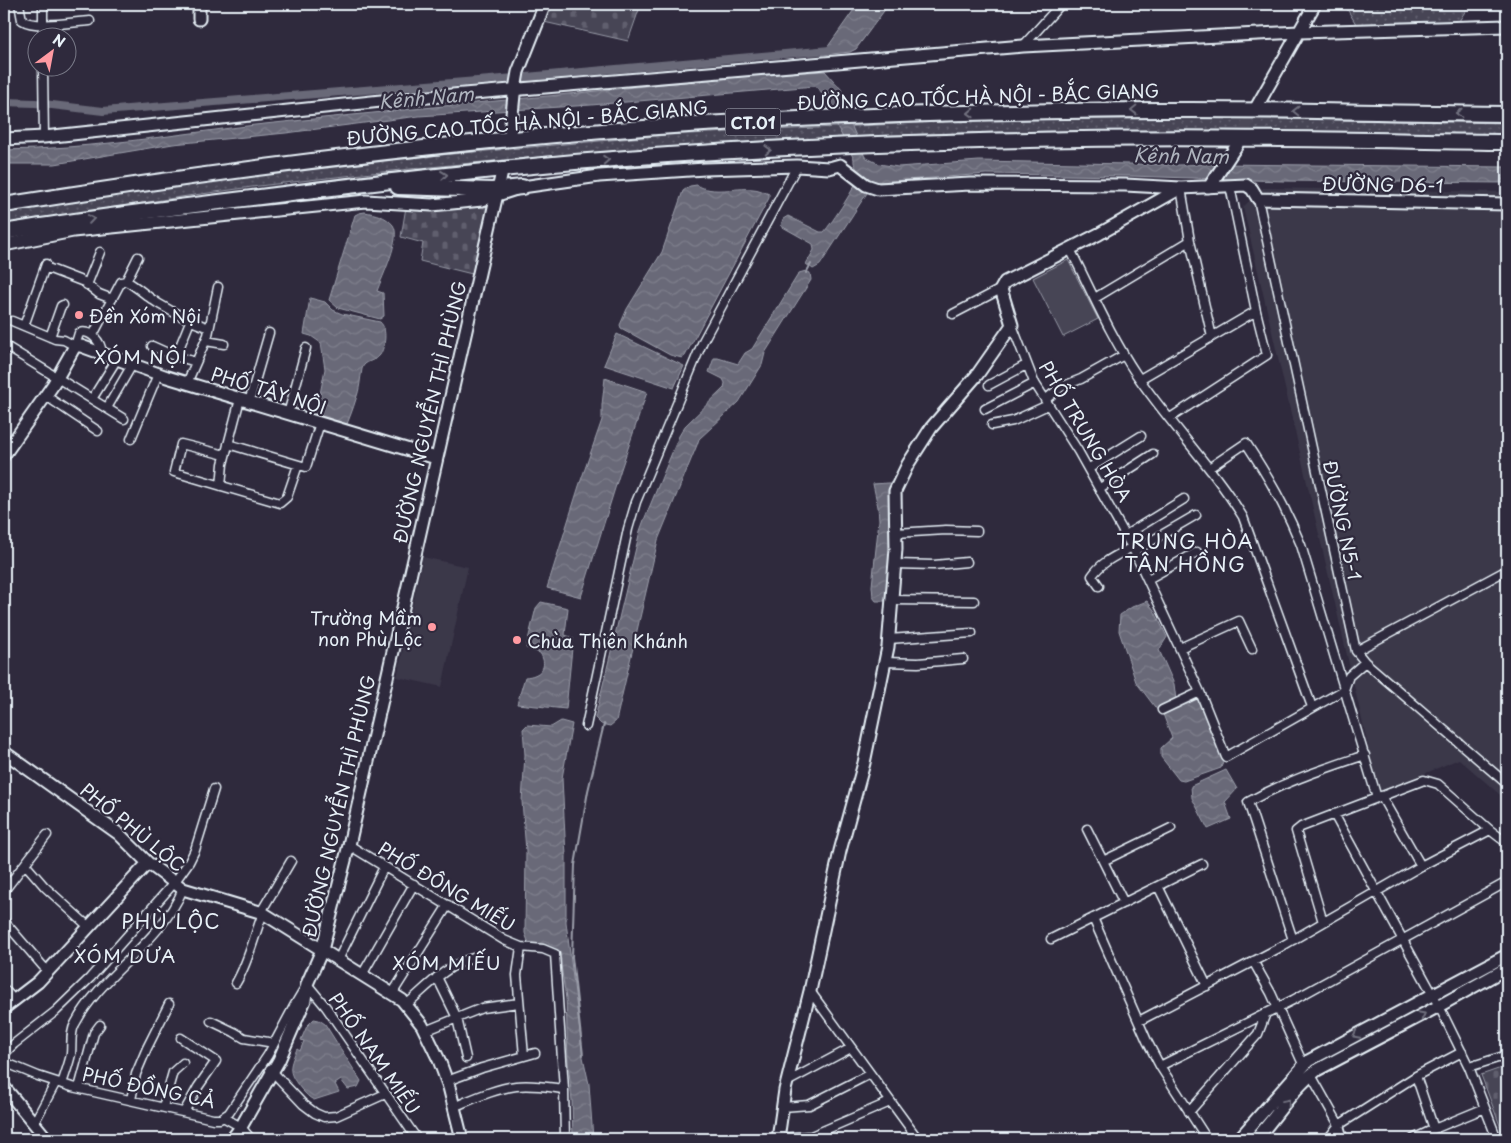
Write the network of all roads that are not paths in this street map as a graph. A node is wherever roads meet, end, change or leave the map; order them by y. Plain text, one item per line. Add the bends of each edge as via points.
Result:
1 (19, 4) edge
2 (43, 4) edge
3 (199, 4) edge
4 (545, 4) edge
5 (1061, 4) edge
6 (1315, 4) edge
7 (199, 19) dead end
8 (90, 21) dead end
9 (43, 24) junction
10 (1507, 26) edge
11 (43, 28) edge
12 (1300, 32) junction
13 (1023, 46) junction
14 (43, 78) edge
15 (514, 90) junction
16 (1257, 106) tunnel mouth
17 (1507, 114) edge
18 (510, 134) tunnel mouth
19 (44, 137) junction
20 (4, 139) edge
21 (1507, 142) edge
22 (1235, 148) tunnel mouth
23 (797, 166) junction
24 (502, 172) tunnel mouth
25 (1212, 182) junction
26 (1230, 186) junction
27 (522, 187) joint
28 (1180, 188) junction
29 (497, 192) junction
30 (258, 197) junction
31 (1258, 199) junction
32 (1507, 204) edge
33 (4, 205) edge
34 (4, 233) edge
35 (1190, 241) junction
36 (4, 244) edge
37 (1070, 249) junction
38 (100, 252) dead end
39 (138, 257) dead end
40 (126, 281) junction
41 (87, 285) junction
42 (218, 287) dead end
43 (1001, 289) junction
44 (1095, 298) junction
45 (112, 299) junction
46 (63, 305) dead end
47 (1256, 311) junction
48 (953, 314) dead end
49 (191, 319) junction
50 (12, 321) dead end
51 (1012, 325) junction
52 (24, 326) junction
53 (209, 328) junction
54 (269, 333) dead end
55 (93, 336) junction
56 (1212, 336) junction
57 (50, 337) junction
58 (206, 341) junction
59 (224, 344) dead end
60 (4, 345) edge
61 (75, 346) junction
62 (152, 346) dead end
63 (306, 348) dead end
64 (102, 353) junction
65 (1124, 355) junction
66 (176, 356) junction
67 (117, 359) junction
68 (196, 362) junction
69 (132, 364) junction
70 (1026, 365) junction
71 (158, 374) junction
72 (57, 378) junction
73 (1140, 379) junction
74 (187, 383) junction
75 (1034, 383) junction
76 (989, 385) dead end
77 (46, 396) junction
78 (92, 400) junction
79 (244, 401) junction
80 (1047, 402) junction
81 (106, 408) junction
82 (985, 409) dead end
83 (288, 414) junction
84 (1170, 418) junction
85 (124, 419) dead end
86 (320, 423) junction
87 (992, 425) dead end
88 (98, 431) dead end
89 (1141, 436) dead end
90 (131, 438) dead end
91 (228, 444) junction
92 (1154, 454) dead end
93 (4, 455) edge
94 (225, 455) junction
95 (436, 458) junction
96 (298, 464) junction
97 (1209, 468) junction
98 (1088, 469) junction
99 (221, 486) junction
100 (1100, 488) junction
101 (1184, 499) dead end
102 (1196, 515) dead end
103 (977, 531) dead end
104 (896, 533) junction
105 (1126, 535) junction
106 (1133, 549) junction
107 (1197, 552) dead end
108 (967, 562) dead end
109 (895, 564) junction
110 (1507, 570) edge
111 (1148, 579) junction
112 (1099, 586) dead end
113 (892, 600) junction
114 (974, 601) dead end
115 (972, 633) dead end
116 (889, 639) junction
117 (1180, 648) junction
118 (1252, 648) dead end
119 (1356, 651) junction
120 (963, 659) dead end
121 (885, 662) junction
122 (1365, 662) junction
123 (1344, 690) junction
124 (1200, 692) junction
125 (1312, 707) junction
126 (1165, 708) dead end
127 (586, 726) dead end
128 (4, 752) edge
129 (1365, 755) junction
130 (1507, 784) edge
131 (214, 789) dead end
132 (1379, 797) junction
133 (1334, 814) junction
134 (1171, 828) dead end
135 (1087, 829) dead end
136 (1490, 830) junction
137 (47, 835) dead end
138 (1507, 843) edge
139 (349, 845) junction
140 (291, 861) dead end
141 (1103, 861) junction
142 (148, 863) junction
143 (24, 864) junction
144 (1202, 864) dead end
145 (384, 866) junction
146 (1421, 866) junction
147 (1507, 882) edge
148 (414, 884) junction
149 (178, 886) junction
150 (1158, 886) junction
151 (4, 891) edge
152 (1376, 892) junction
153 (1124, 903) junction
154 (448, 906) junction
155 (262, 913) junction
156 (1093, 918) junction
157 (4, 921) edge
158 (1323, 922) junction
159 (90, 927) junction
160 (1051, 939) dead end
161 (1293, 940) junction
162 (1402, 940) junction
163 (521, 947) junction
164 (322, 950) junction
165 (1507, 955) edge
166 (473, 958) dead end
167 (338, 960) junction
168 (1253, 961) junction
169 (1507, 968) edge
170 (48, 972) junction
171 (362, 975) junction
172 (437, 977) junction
173 (236, 983) dead end
174 (307, 984) junction
175 (1207, 986) junction
176 (4, 989) edge
177 (810, 991) junction
178 (392, 994) junction
179 (1433, 995) junction
180 (14, 1000) junction
181 (519, 1003) junction
182 (169, 1004) dead end
183 (406, 1005) junction
184 (1439, 1006) junction
185 (1278, 1007) junction
186 (4, 1008) edge
187 (1266, 1013) junction
188 (457, 1018) junction
189 (211, 1021) dead end
190 (1139, 1021) junction
191 (100, 1025) dead end
192 (425, 1031) junction
193 (181, 1038) dead end
194 (274, 1043) junction
195 (851, 1048) junction
196 (1462, 1052) junction
197 (535, 1053) dead end
198 (4, 1054) edge
199 (1507, 1055) edge
200 (524, 1056) junction
201 (466, 1058) dead end
202 (4, 1062) edge
203 (183, 1063) dead end
204 (262, 1064) junction
205 (1303, 1064) junction
206 (1160, 1066) junction
207 (1469, 1067) junction
208 (272, 1071) junction
209 (870, 1074) junction
210 (1311, 1075) junction
211 (1416, 1076) junction
212 (447, 1081) junction
213 (787, 1082) junction
214 (59, 1083) junction
215 (4, 1087) edge
216 (79, 1088) junction
217 (564, 1089) junction
218 (385, 1094) junction
219 (131, 1100) junction
220 (890, 1102) junction
221 (163, 1107) junction
222 (453, 1107) junction
223 (782, 1107) junction
224 (1484, 1108) junction
225 (184, 1112) junction
226 (1189, 1112) junction
227 (223, 1117) junction
228 (34, 1123) junction
229 (1339, 1125) junction
230 (241, 1128) junction
231 (1434, 1129) junction
232 (47, 1139) edge
233 (232, 1139) edge
234 (251, 1139) edge
235 (416, 1139) edge
236 (462, 1139) edge
237 (565, 1139) edge
238 (778, 1139) edge
239 (918, 1139) edge
240 (1207, 1139) edge
241 (1239, 1139) edge
242 (1256, 1139) edge
243 (1328, 1139) edge
244 (1343, 1139) edge
245 (1413, 1139) edge
246 (1496, 1139) edge

1 - 9 street via 22,20
2 - 9 street
3 - 7 street
4 - 15 street
5 - 13 street
6 - 12 street
8 - 9 street
9 - 11 street
10 - 12 street
12 - 13 street
12 - 16 street
13 - 15 street
14 - 19 street
15 - 18 street
15 - 19 street
17 -> 33 highway, ĐƯỜNG CAO TỐC HÀ NỘI - BẮC GIANG / CT.01 via 1096,110 704,124 353,156 134,184
19 - 20 street
30 -> 21 highway, CT.01 via 577,162 843,146 1164,138
22 - 25 street
23 - 27 street via 608,176
23 - 28 street via 829,168 840,165 866,185 878,189 970,184
23 - 127 street via 703,341 636,502
24 - 29 street, ĐƯỜNG NGUYỄN THÌ PHÙNG
25 - 26 street
25 - 28 street
26 - 31 street via 1249,186
26 - 47 street
27 - 29 highway
28 - 35 street
28 - 37 street
29 - 30 highway via 395,186
29 - 36 street via 482,200 432,205 366,201 73,231
29 - 95 street, ĐƯỜNG NGUYỄN THÌ PHÙNG
34 -> 30 highway, CT.01
31 - 32 street, ĐƯỜNG D6-1
31 - 119 street, ĐƯỜNG N5-1
35 - 44 street
35 - 56 street
37 - 43 street via 1006,282
37 - 44 street
38 - 41 street
39 - 40 street
40 - 45 street via 121,282
40 - 49 street via 157,303
41 - 45 street
41 - 52 street via 46,265
42 - 53 street
43 - 48 street
43 - 51 street, PHỐ TRUNG HÒA
44 - 65 street
45 - 55 street
46 - 57 street
47 - 56 street
47 - 84 street via 1267,355
49 - 53 street
49 - 66 street
50 - 52 street
51 - 70 street, PHỐ TRUNG HÒA
51 - 104 street via 977,375 931,428 908,464 894,491
52 - 57 street
53 - 58 street
54 - 79 street
55 - 61 street via 79,333
55 - 64 street via 102,346
56 - 73 street
57 - 61 street
58 - 59 street
58 - 68 street
60 - 72 street
61 - 64 street, PHỐ TÂY NỘI
61 - 72 street
62 - 66 street
63 - 83 street
64 - 67 street, PHỐ TÂY NỘI
65 - 73 street
65 - 80 street via 1081,380 1061,386
66 - 68 street
67 - 69 street, PHỐ TÂY NỘI
67 - 78 street
68 - 74 street
69 - 71 street, PHỐ TÂY NỘI
69 - 81 street
70 - 75 street, PHỐ TRUNG HÒA
70 - 76 street
71 - 74 street, PHỐ TÂY NỘI
71 - 90 street
72 - 77 street
72 - 78 street
73 - 84 street
74 - 79 street, PHỐ TÂY NỘI
75 - 80 street, PHỐ TRUNG HÒA
75 - 82 street
77 - 88 street
77 - 93 street
78 - 81 street
79 - 83 street, PHỐ TÂY NỘI
79 - 91 street
80 - 87 street via 1014,422
80 - 98 street, PHỐ TRUNG HÒA
81 - 85 street
83 - 86 street, PHỐ TÂY NỘI
84 - 97 street
86 - 95 street, PHỐ TÂY NỘI
86 - 96 street via 306,467
89 - 98 street
91 - 94 street
91 - 96 street
92 - 100 street
94 - 99 street
94 - 99 street via 181,444 174,470 176,474
95 - 139 street, ĐƯỜNG NGUYỄN THÌ PHÙNG
96 - 99 street via 287,498 280,503
97 - 123 street via 1246,443 1271,482 1301,545
97 - 125 street via 1242,517
98 - 100 street, PHỐ TRUNG HÒA
100 - 105 street, PHỐ TRUNG HÒA
101 - 105 street
102 - 106 street
103 - 104 street
104 - 109 street
105 - 106 street, PHỐ TRUNG HÒA
106 - 111 street, PHỐ TRUNG HÒA
106 - 112 street via 1101,564 1092,576
107 - 111 street
108 - 109 street
109 - 113 street
110 - 119 street
111 - 117 street, PHỐ TRUNG HÒA
113 - 114 street
113 - 116 street
115 - 116 street
116 - 121 street
117 - 118 street via 1239,621
117 - 124 street, PHỐ TRUNG HÒA
119 - 122 street, ĐƯỜNG N5-1
120 - 121 street
121 - 177 street
122 - 123 street via 1349,676
122 - 130 street, ĐƯỜNG N5-1
123 - 125 street
123 - 129 street
124 - 125 street, PHỐ TRUNG HÒA via 1226,757
124 - 126 street
128 - 142 street, PHỐ PHÙ LỘC via 119,834
129 - 132 street
129 - 161 street via 1274,787 1248,802
131 - 149 street via 195,850
132 - 133 street
132 - 136 street via 1429,780 1438,784
132 - 146 street
133 - 152 street
133 - 158 street via 1301,826 1296,831
134 - 141 street
135 - 141 street
136 - 138 street
136 - 146 street
137 - 143 street
139 - 145 street, PHỐ ĐÔNG MIẾU
139 - 164 street, ĐƯỜNG NGUYỄN THÌ PHÙNG
140 - 155 street
141 - 153 street
142 - 149 street, PHỐ PHÙ LỘC
142 - 159 street
143 - 151 street
143 - 159 street
144 - 150 street
145 - 148 street, PHỐ ĐÔNG MIẾU
145 - 167 street
146 - 152 street
147 - 162 street
148 - 154 street, PHỐ ĐÔNG MIẾU
148 - 171 street
149 - 155 street, PHỐ PHÙ LỘC
149 - 198 street via 56,1011
149 - 214 street via 177,904 157,931 97,993 73,1026 71,1055
150 - 153 street
150 - 175 street
152 - 158 street
152 - 162 street
153 - 156 street
154 - 163 street, PHỐ ĐÔNG MIẾU
154 - 178 street
155 - 164 street, PHỐ PHÙ LỘC
155 - 173 street via 248,958
156 - 160 street
156 - 190 street
157 - 170 street
158 - 161 street
159 - 170 street
161 - 168 street
162 - 179 street
162 - 185 street
163 - 181 street via 516,976
163 - 217 street, PHỐ ĐÔNG MIẾU via 548,950 556,956
164 - 167 street, PHỐ PHÙ LỘC
164 - 174 street, ĐƯỜNG NGUYỄN THÌ PHÙNG
165 - 179 street
166 - 172 street via 461,961
167 - 171 street, PHỐ PHÙ LỘC
168 - 175 street
168 - 185 street
169 - 184 street
170 - 180 street
171 - 178 street, PHỐ PHÙ LỘC
172 - 183 street
172 - 188 street
174 - 194 street, PHỐ ĐỒNG CẢ
174 - 208 street, ĐƯỜNG NGUYỄN THÌ PHÙNG via 300,1013
174 - 218 street, PHỐ NAM MIẾU
175 - 190 street
176 - 180 street
177 - 195 street
177 - 213 street
178 - 183 street, PHỐ PHÙ LỘC
179 - 184 street
179 -> 205 street
180 - 186 street
181 - 188 street via 482,1008
181 - 200 street
182 - 219 street via 136,1074
183 - 192 street, PHỐ PHÙ LỘC
184 - 196 street
210 -> 184 street
185 - 187 street
185 - 205 street
187 - 206 street
187 - 226 street via 1258,1034
188 - 192 street
188 - 201 street
189 - 194 street via 244,1038
190 - 206 street
191 - 216 street via 94,1033
192 - 212 street, PHỐ PHÙ LỘC
193 - 225 street via 216,1061
194 - 204 street, PHỐ ĐỒNG CẢ
195 - 209 street
195 - 213 street
196 - 207 street
196 - 211 street
197 - 200 street
199 - 207 street
200 - 212 street
202 - 214 street, PHỐ ĐỒNG CẢ
203 - 221 street via 172,1072
204 - 208 street
204 - 227 street, PHỐ ĐỒNG CẢ
205 - 210 street
205 - 241 street
206 - 226 street
207 - 224 street
208 - 218 street via 303,1104 324,1117 336,1116
208 - 230 street, ĐƯỜNG NGUYỄN THÌ PHÙNG
209 - 220 street
209 - 223 street via 809,1105
210 - 229 street
242 -> 210 street
211 - 229 street
211 - 231 street
212 - 222 street, PHỐ PHÙ LỘC
213 - 223 street
214 - 216 street, PHỐ ĐỒNG CẢ
214 - 228 street
215 - 228 street
216 - 219 street, PHỐ ĐỒNG CẢ
217 - 222 street via 516,1086
217 - 237 street, PHỐ ĐÔNG MIẾU
218 - 235 street, PHỐ NAM MIẾU
219 - 221 street, PHỐ ĐỒNG CẢ
220 - 238 street via 811,1136
220 - 239 street
221 - 225 street, PHỐ ĐỒNG CẢ
222 - 236 street, PHỐ PHÙ LỘC
223 - 238 street
224 - 231 street
224 - 246 street
225 - 227 street, PHỐ ĐỒNG CẢ via 213,1119
226 - 240 street
227 - 230 street
228 - 232 street
229 - 243 street
229 - 244 street
230 - 233 street, ĐƯỜNG NGUYỄN THÌ PHÙNG
230 - 234 street
231 - 245 street

